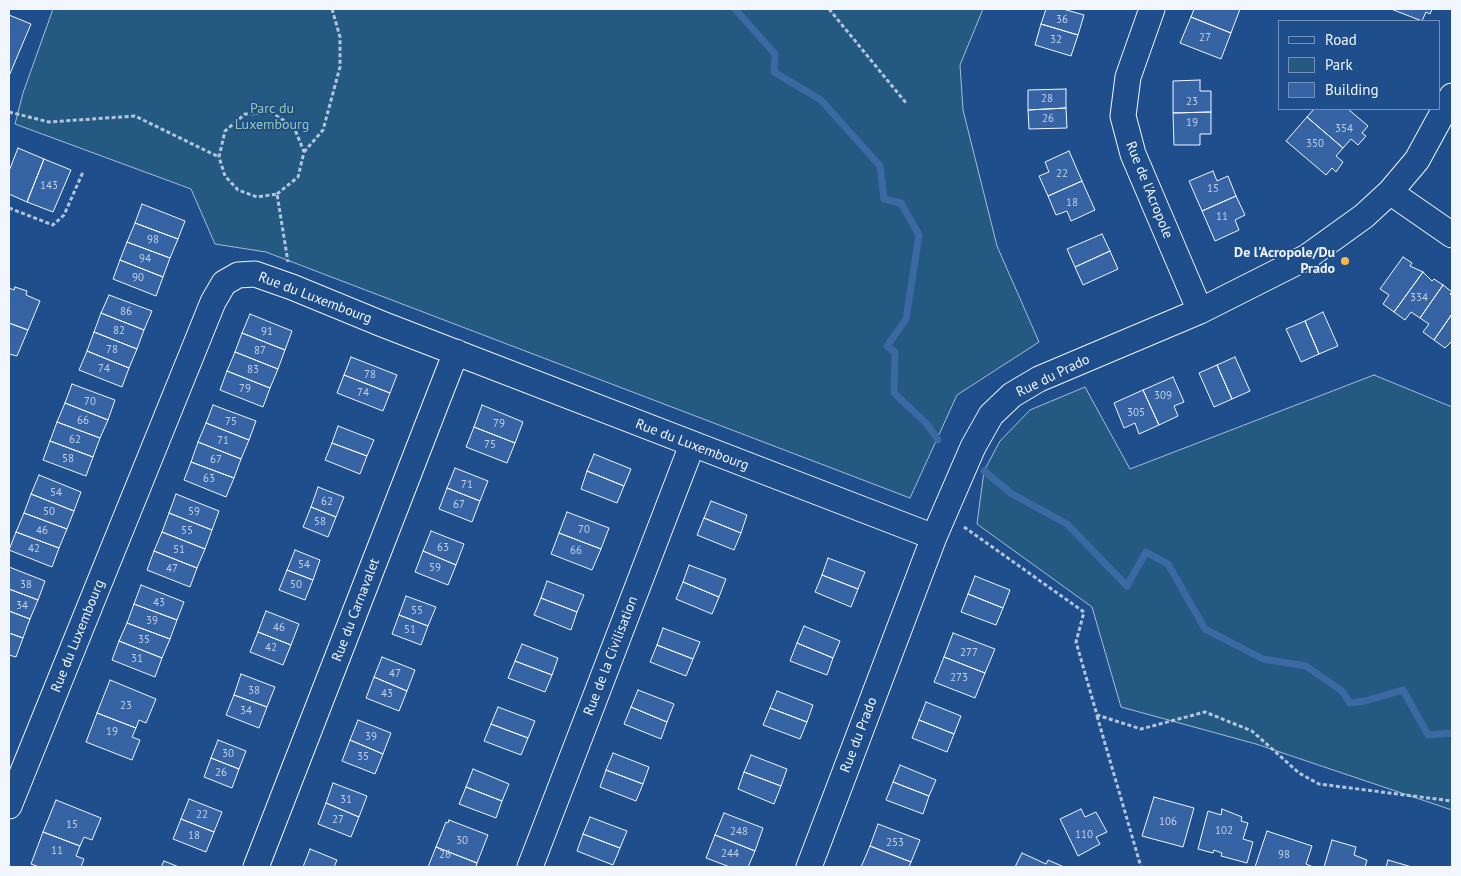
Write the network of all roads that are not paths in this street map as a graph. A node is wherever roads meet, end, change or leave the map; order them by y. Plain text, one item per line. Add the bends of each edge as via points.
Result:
1 (1152, 9) edge
2 (1452, 96) edge
3 (1390, 192) junction
4 (1452, 235) edge
5 (1200, 311) junction
6 (456, 352) junction
7 (692, 445) junction
8 (938, 527) junction
9 (9, 806) edge
10 (256, 867) edge
11 (530, 867) edge
12 (808, 867) edge

1 - 5 street, Rue de l'Acropole via 1128,77 1123,116 1133,154
2 - 3 street, Rue du Prado via 1417,160
3 - 4 street
3 - 5 street, Rue du Prado via 1364,216 1307,257
5 - 8 street, Rue du Prado via 1012,395 992,415 973,446
6 - 7 street, Rue du Luxembourg
6 - 9 street, Rue du Luxembourg via 255,274 238,275 224,283 213,302
6 - 10 street, Rue du Carnavalet
7 - 8 street, Rue du Luxembourg
7 - 11 street, Rue de la Civilisation
8 - 12 street, Rue du Prado

